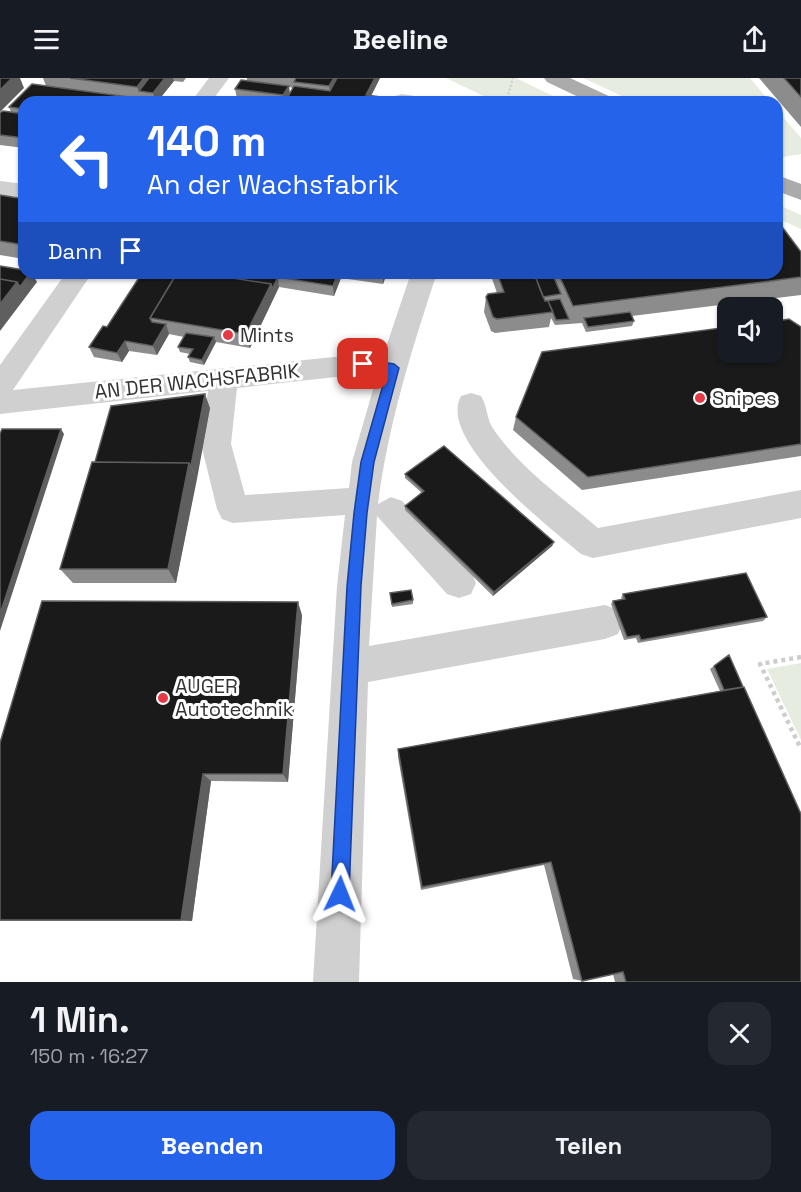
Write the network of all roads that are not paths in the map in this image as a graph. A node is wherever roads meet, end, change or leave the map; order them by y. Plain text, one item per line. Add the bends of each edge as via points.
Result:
1 (219, 78) edge
2 (554, 78) edge
3 (206, 96) edge
4 (593, 96) edge
5 (783, 185) edge
6 (0, 188) edge
7 (18, 190) edge
8 (801, 193) edge
9 (75, 279) edge
10 (422, 279) edge
11 (394, 368) junction
12 (224, 378) junction
13 (0, 387) edge
14 (0, 403) edge
15 (471, 404) dead end
16 (801, 504) edge
17 (376, 506) junction
18 (459, 582) dead end
19 (605, 622) dead end
20 (351, 667) junction
21 (336, 982) edge

1 - 3 street
2 - 4 main road
5 - 8 main road
6 - 7 street
9 - 13 street
10 - 11 street
11 - 12 street, AN DER WACHSFABRIK via 363,364
11 - 17 street via 368,462
12 - 14 street, AN DER WACHSFABRIK
12 - 17 street via 216,444 233,509
15 - 16 street via 472,420 490,448 593,544
17 - 18 street
17 - 20 street via 354,586
19 - 20 street
20 - 21 street

